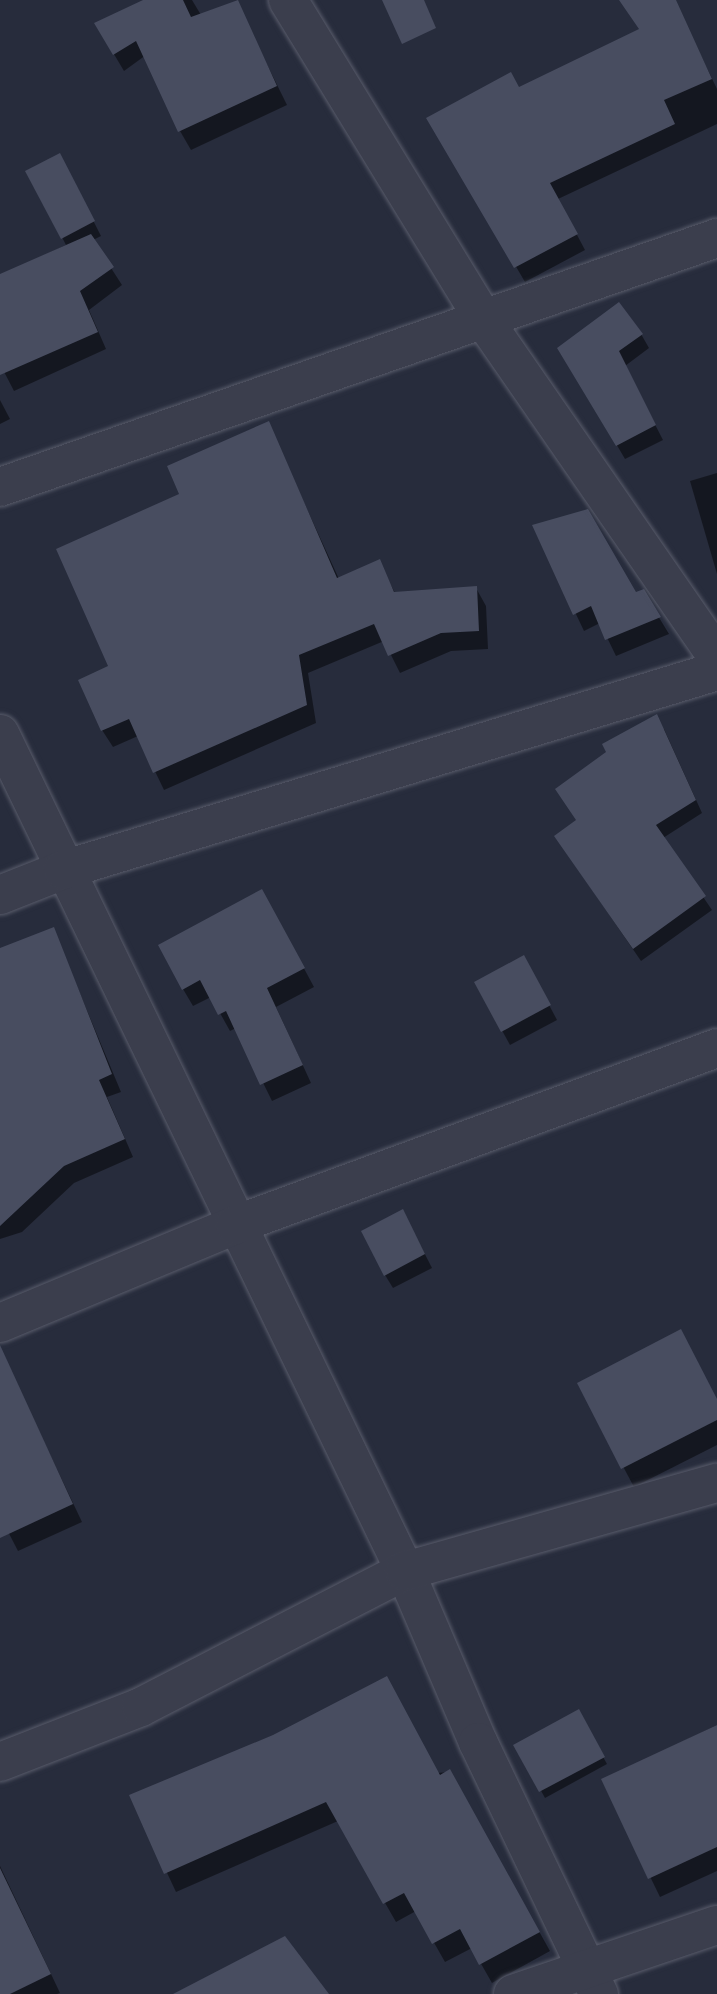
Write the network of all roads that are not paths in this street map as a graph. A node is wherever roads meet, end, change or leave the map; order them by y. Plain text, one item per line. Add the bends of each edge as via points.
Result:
1 (288, 0) edge
2 (717, 238) edge
3 (486, 323) junction
4 (0, 487) edge
5 (717, 656) edge
6 (717, 671) edge
7 (0, 734) edge
8 (63, 870) junction
9 (0, 895) edge
10 (717, 1048) edge
11 (235, 1225) junction
12 (0, 1323) edge
13 (717, 1483) edge
14 (405, 1571) junction
15 (0, 1762) edge
16 (717, 1925) edge
17 (594, 1980) edge
18 (513, 1994) edge

1 - 3 street
2 - 3 street
3 - 4 street
3 - 5 street
6 - 8 street
7 - 8 street
8 - 9 street
8 - 11 street
10 - 11 street
11 - 12 street
11 - 14 street
13 - 14 street
14 - 15 street via 141,1707
14 - 17 street via 478,1742
16 - 17 street
17 - 18 street

